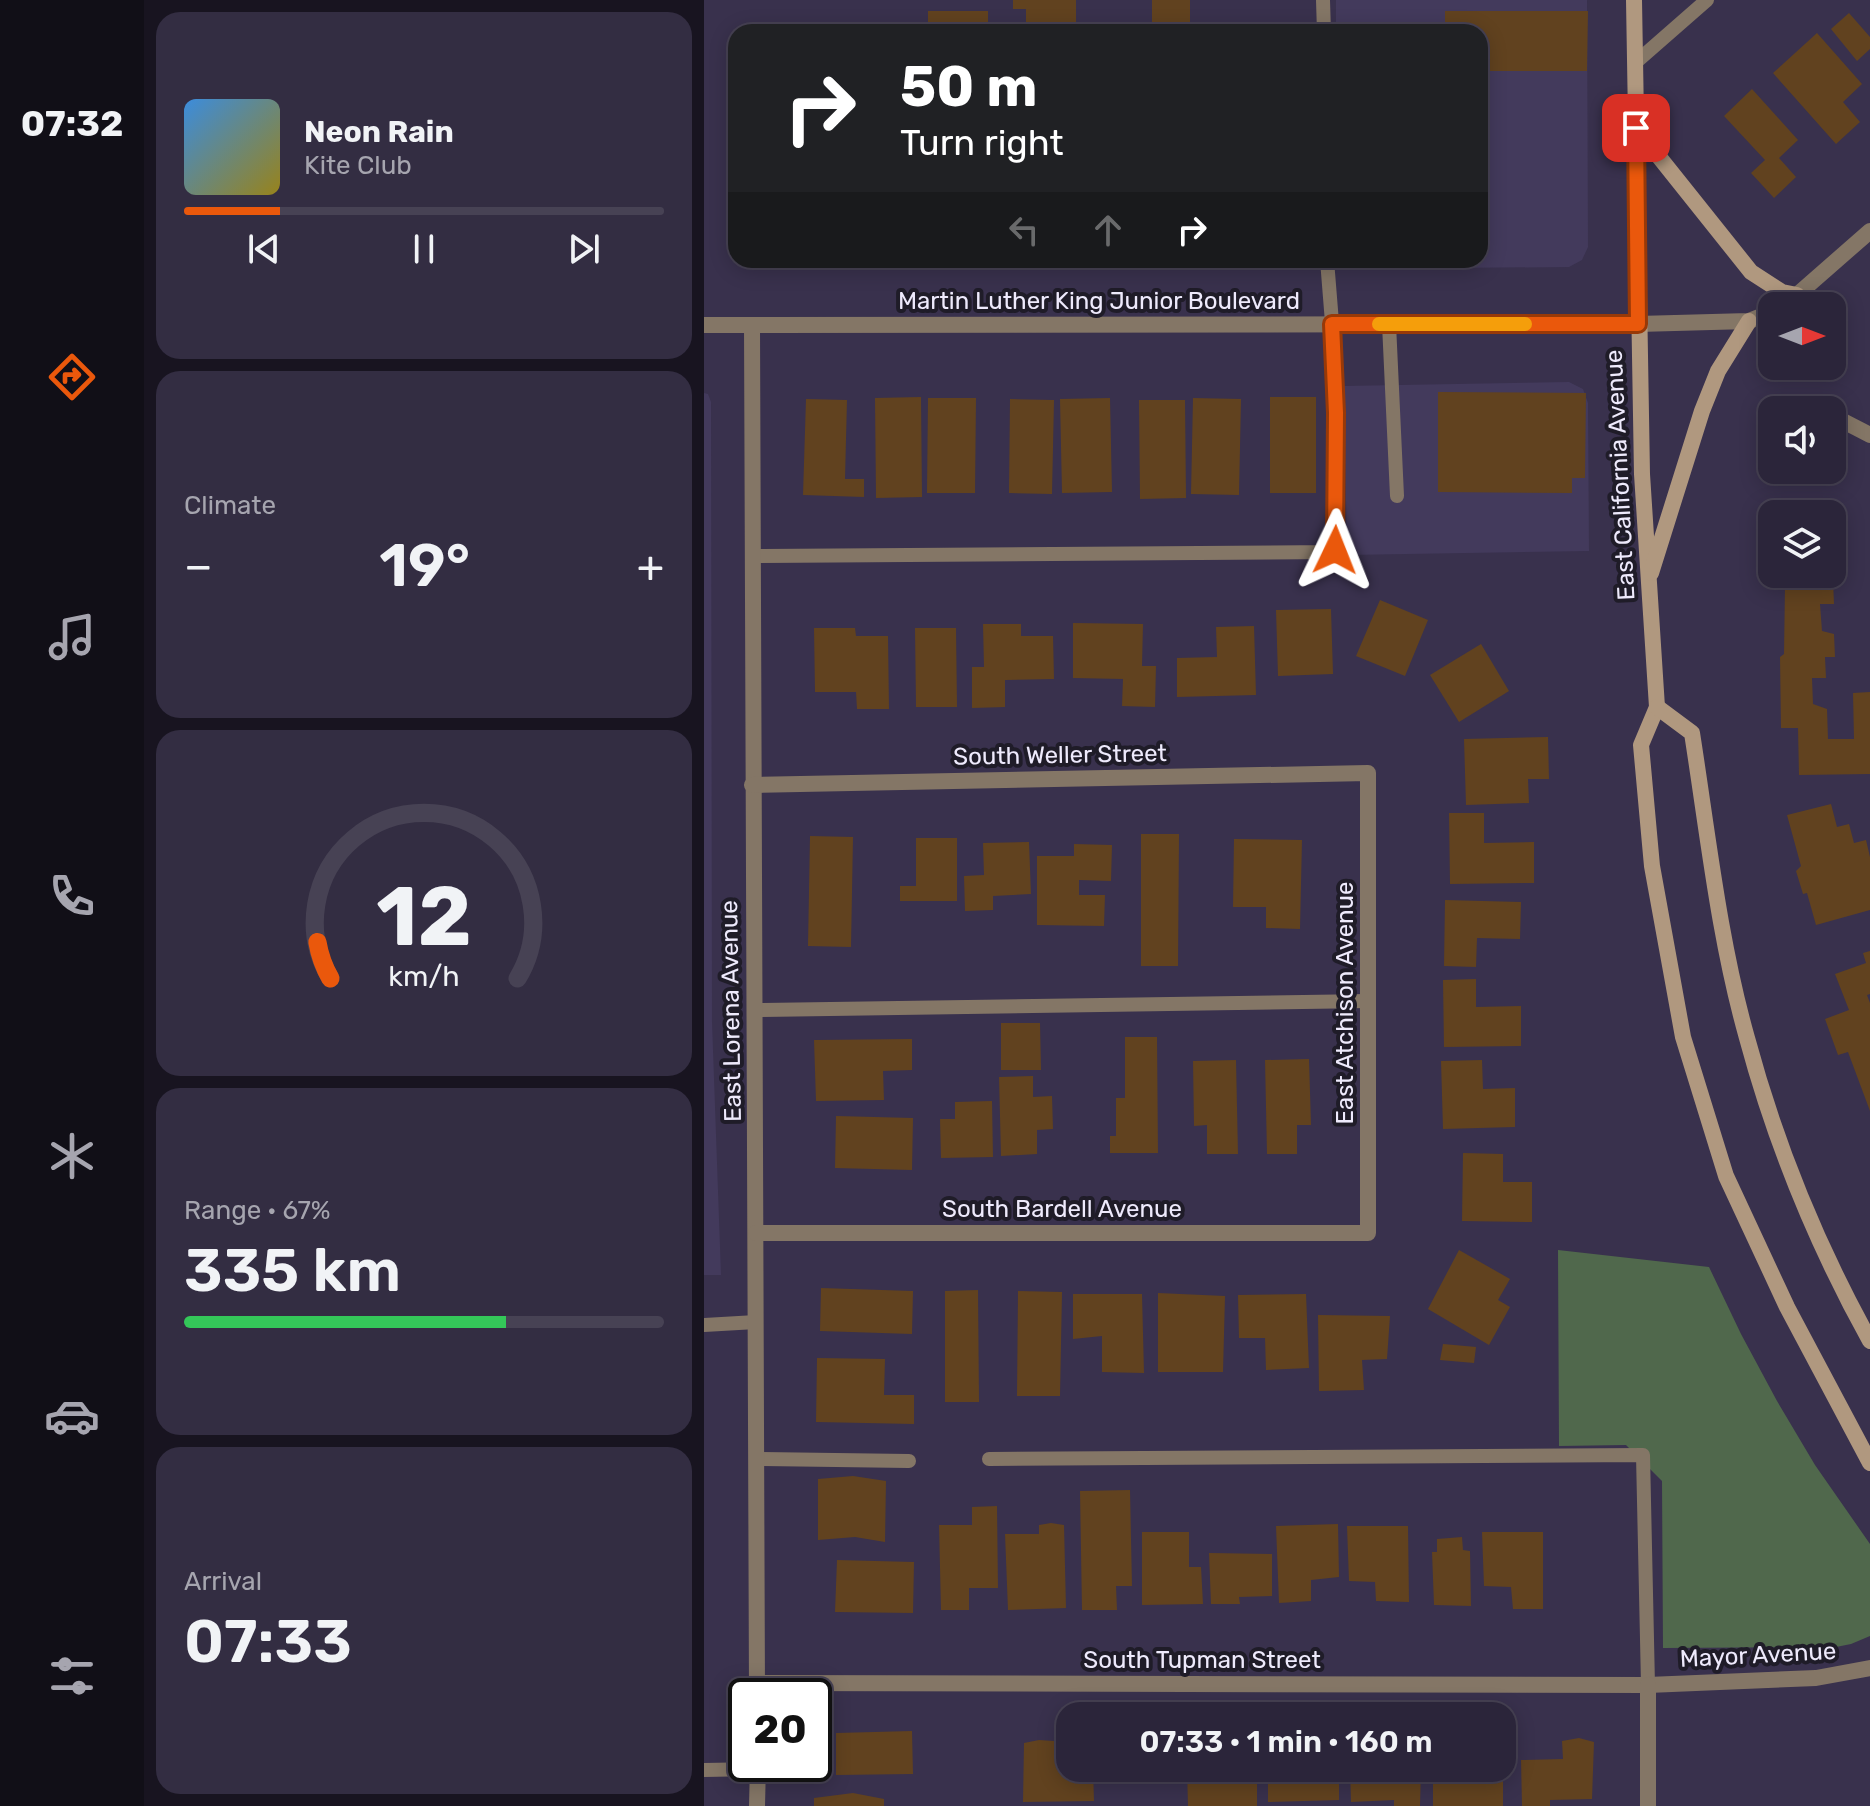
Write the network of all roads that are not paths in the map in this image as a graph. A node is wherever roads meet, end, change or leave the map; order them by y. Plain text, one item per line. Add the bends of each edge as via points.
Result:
1 (1323, 0) edge
2 (1634, 0) edge
3 (1707, 0) edge
4 (1324, 24) edge
5 (1635, 63) junction
6 (1636, 128) junction
7 (1870, 231) edge
8 (1328, 268) edge
9 (1782, 292) edge
10 (1800, 292) edge
11 (1758, 317) edge
12 (1749, 321) junction
13 (1332, 324) junction
14 (1389, 324) junction
15 (1638, 324) junction
16 (704, 325) edge
17 (752, 325) junction
18 (1846, 423) edge
19 (1870, 435) edge
20 (1397, 496) dead end
21 (752, 556) junction
22 (1649, 582) junction
23 (1657, 707) junction
24 (1368, 773) joint
25 (752, 785) junction
26 (1369, 1001) junction
27 (756, 1010) junction
28 (756, 1233) junction
29 (1368, 1233) joint
30 (756, 1322) junction
31 (1866, 1322) edge
32 (704, 1325) edge
33 (1870, 1341) edge
34 (756, 1459) junction
35 (989, 1459) dead end
36 (909, 1461) dead end
37 (1870, 1463) edge
38 (1870, 1668) edge
39 (757, 1678) edge
40 (1648, 1685) junction
41 (832, 1690) edge
42 (728, 1769) edge
43 (704, 1770) edge
44 (758, 1782) edge
45 (757, 1806) edge
46 (1648, 1806) edge

1 - 4 lane
2 - 5 main road, East California Avenue
3 - 5 lane
5 - 6 main road, East California Avenue
6 - 9 main road via 1751,272
6 - 15 main road, East California Avenue
7 - 10 street
8 - 13 lane
11 - 12 street, Martin Luther King Junior Boulevard
12 - 15 street, Martin Luther King Junior Boulevard
12 - 22 main road via 1718,371 1702,411
13 - 14 street, Martin Luther King Junior Boulevard
13 - 17 street, Martin Luther King Junior Boulevard
13 - 21 lane via 1337,545 1333,552
14 - 15 street, Martin Luther King Junior Boulevard
14 - 20 lane
15 - 22 main road, East California Avenue
16 - 17 street, Martin Luther King Junior Boulevard
17 - 21 street, East Lorena Avenue
18 - 19 street
21 - 25 street, East Lorena Avenue
22 - 23 main road, East California Avenue
23 - 31 main road via 1692,733 1746,1037 1809,1212
23 - 37 main road, East California Avenue via 1641,745 1652,866 1683,1037 1726,1176 1787,1307
24 - 25 street, South Weller Street
24 - 26 street, East Atchison Avenue
25 - 27 street, East Lorena Avenue
26 - 27 lane
26 - 29 street, East Atchison Avenue
27 - 28 street, East Lorena Avenue
28 - 29 street, South Bardell Avenue
28 - 30 street, East Lorena Avenue
30 - 32 lane
30 - 34 street, East Lorena Avenue
31 - 33 main road
34 - 36 lane
34 - 39 street, East Lorena Avenue
35 - 40 lane via 1643,1455
38 - 40 street, Mayor Avenue via 1816,1678
40 - 41 street, South Tupman Street
40 - 46 street
42 - 43 lane
44 - 45 street

